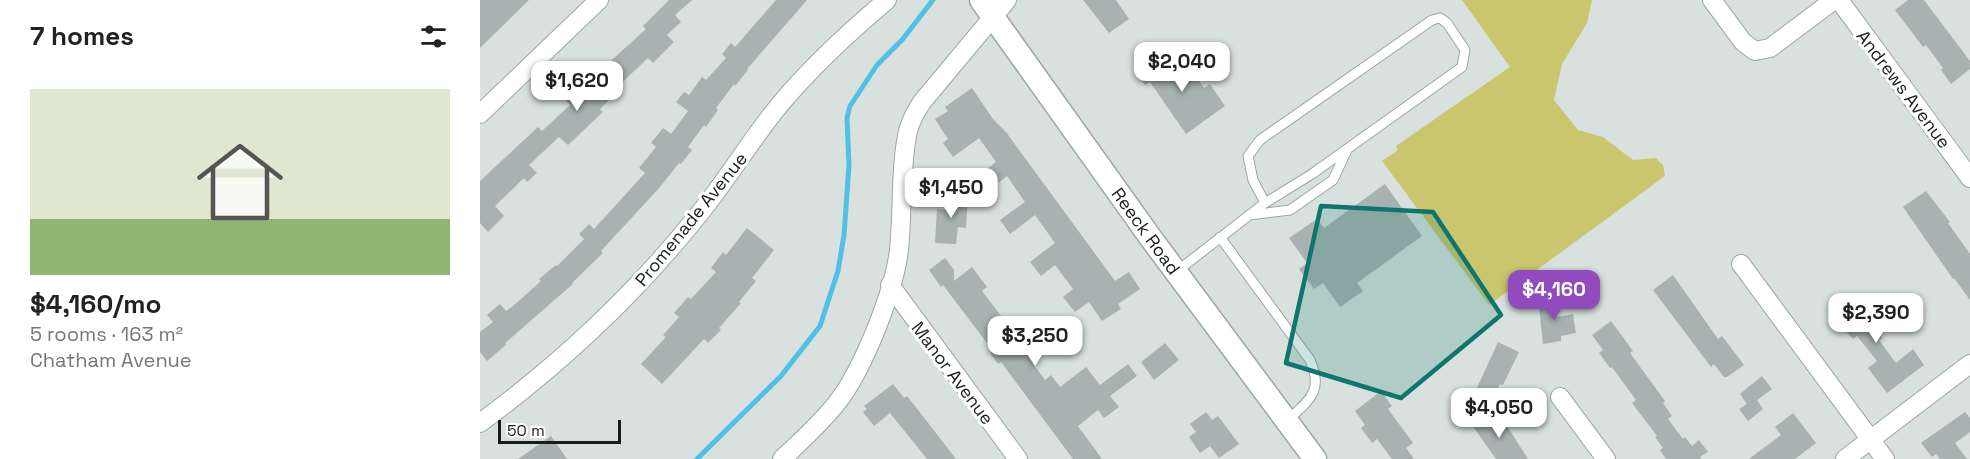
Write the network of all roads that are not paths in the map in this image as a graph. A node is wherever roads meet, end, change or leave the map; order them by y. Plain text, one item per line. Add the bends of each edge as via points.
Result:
1 (599, 0) edge
2 (887, 0) edge
3 (1712, 0) edge
4 (1836, 0) edge
5 (994, 6) edge
6 (480, 114) edge
7 (1347, 148) junction
8 (1970, 178) edge
9 (1265, 203) junction
10 (1249, 215) junction
11 (1220, 237) junction
12 (1741, 264) dead end
13 (1176, 272) junction
14 (890, 285) junction
15 (1970, 364) edge
16 (1560, 397) dead end
17 (1287, 421) junction
18 (480, 423) edge
19 (1871, 440) junction
20 (782, 459) edge
21 (1018, 459) edge
22 (1316, 459) edge
23 (1606, 459) edge
24 (1845, 459) edge
25 (1885, 459) edge

1 - 6 street
2 - 18 street, Promenade Avenue via 807,73 695,219 615,308 538,378
3 - 4 street, Andrews Avenue via 1743,42 1755,51 1770,48
4 - 8 street, Andrews Avenue
5 - 13 street, Reeck Road
5 - 14 street via 912,119 899,252
7 - 9 lane
7 - 9 lane via 1462,67 1465,50 1447,23 1440,18 1432,20 1260,140 1248,156 1253,180
7 - 10 lane via 1333,180 1290,210
9 - 10 lane
10 - 11 lane
11 - 13 lane
11 - 17 lane via 1310,360 1316,375 1313,397
12 - 19 street
13 - 17 street, Reeck Road
14 - 20 street via 865,354 838,402
14 - 21 street, Manor Avenue
15 - 19 street
16 - 23 street
17 - 22 street, Reeck Road
19 - 24 street
19 - 25 street

